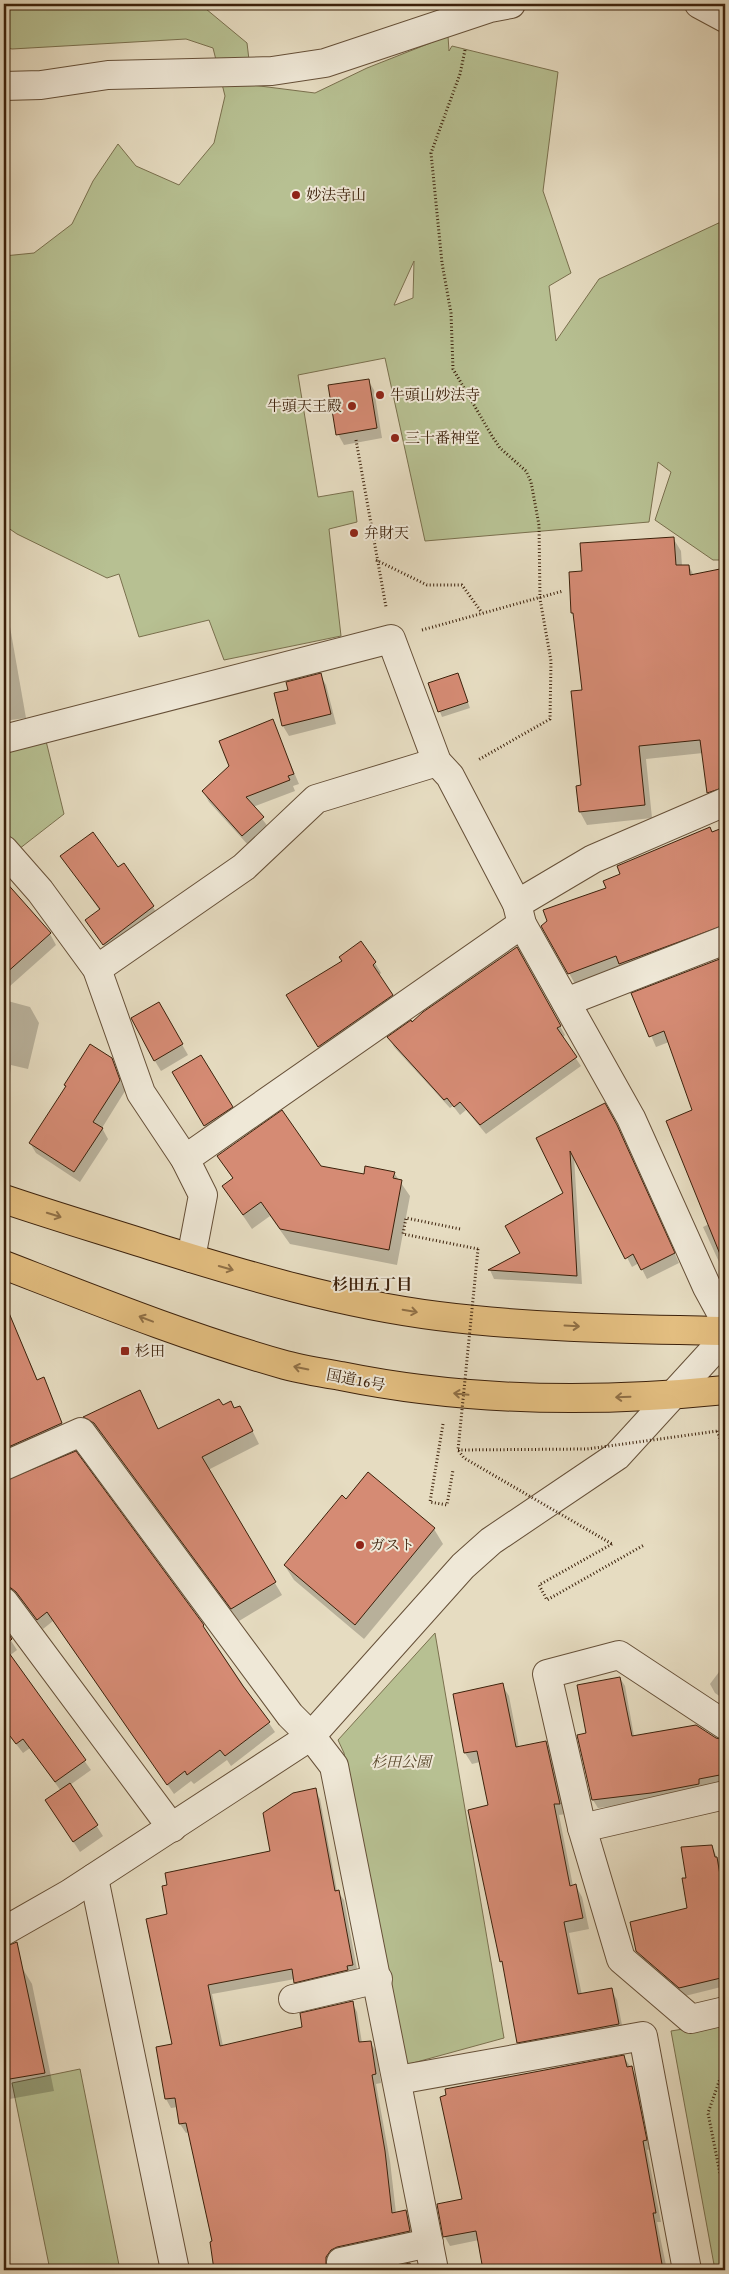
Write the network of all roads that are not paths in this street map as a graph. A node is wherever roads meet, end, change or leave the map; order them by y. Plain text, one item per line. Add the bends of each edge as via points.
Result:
1 (511, 4) edge
2 (699, 4) edge
3 (725, 18) edge
4 (4, 86) edge
5 (4, 739) edge
6 (443, 769) junction
7 (725, 802) edge
8 (4, 850) edge
9 (520, 914) junction
10 (725, 940) edge
11 (97, 969) junction
12 (566, 1002) junction
13 (185, 1160) junction
14 (4, 1199) edge
15 (191, 1258) junction
16 (4, 1265) edge
17 (725, 1320) edge
18 (725, 1331) edge
19 (725, 1338) edge
20 (725, 1390) edge
21 (672, 1396) junction
22 (4, 1466) edge
23 (4, 1602) edge
24 (725, 1725) edge
25 (311, 1736) junction
26 (725, 1795) edge
27 (172, 1828) junction
28 (582, 1828) junction
29 (94, 1878) junction
30 (4, 1931) edge
31 (378, 1979) junction
32 (292, 1999) dead end
33 (725, 2011) edge
34 (398, 2080) junction
35 (429, 2243) junction
36 (341, 2262) dead end
37 (175, 2270) edge
38 (434, 2270) edge
39 (687, 2270) edge

1 - 4 street via 490,8 325,63 272,71 108,75 41,85
2 - 3 street
5 - 6 street via 391,639
6 - 9 street
6 - 11 street via 316,799 244,867
7 - 9 street via 593,859
8 - 11 street via 40,891
9 - 12 street
9 - 13 street
10 - 12 street
11 - 13 street via 141,1093
12 - 17 street via 630,1118
13 - 15 street via 203,1195
14 -> 15 highway
15 -> 18 highway via 300,1290 437,1316 636,1329
21 -> 16 highway, 国道16号 via 496,1397 398,1388 287,1366 175,1331
19 - 21 street
20 - 21 highway, 国道16号
21 - 25 street via 617,1456 491,1541 463,1566
22 - 25 street via 81,1432 290,1715
23 - 27 street
24 - 28 street via 619,1656 547,1674
25 - 27 street
25 - 31 street via 334,1766
26 - 28 street
27 - 29 street
28 - 33 street via 621,1959 691,2019
29 - 30 street
29 - 37 street
31 - 32 street
31 - 34 street
34 - 35 street
34 - 39 street via 643,2036
35 - 36 street
35 - 38 street

